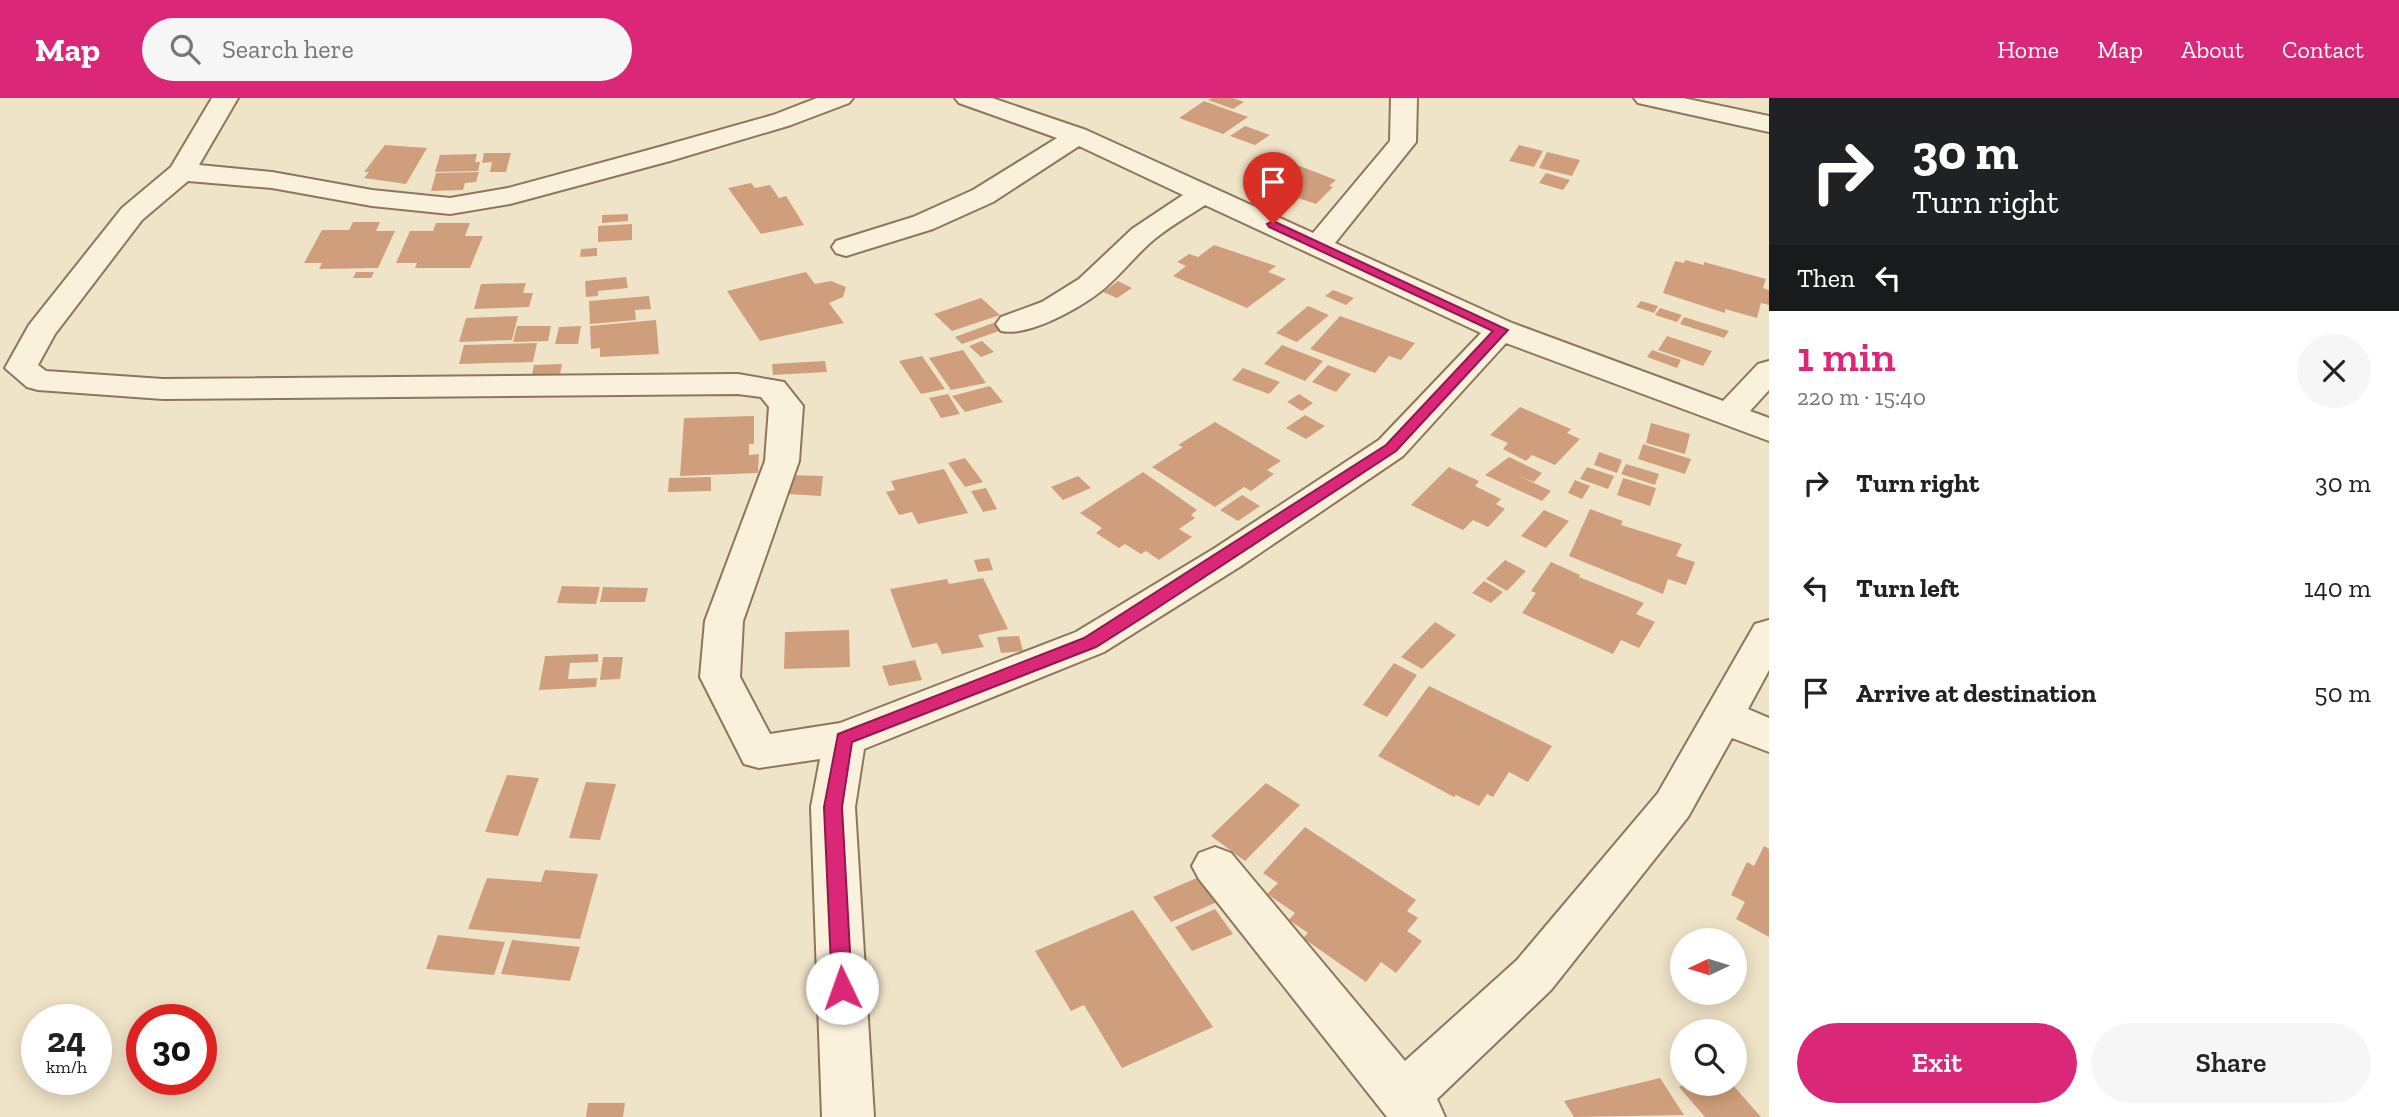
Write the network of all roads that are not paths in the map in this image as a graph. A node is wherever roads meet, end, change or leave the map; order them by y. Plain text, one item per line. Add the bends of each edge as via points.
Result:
1 (225, 98) edge
2 (840, 98) edge
3 (968, 98) edge
4 (1404, 98) edge
5 (1647, 98) edge
6 (1769, 124) edge
7 (1077, 136) junction
8 (182, 172) junction
9 (1205, 192) junction
10 (1319, 245) junction
11 (846, 247) dead end
12 (1012, 324) dead end
13 (1501, 330) junction
14 (1769, 371) edge
15 (1729, 414) junction
16 (1769, 429) edge
17 (1769, 634) edge
18 (1723, 716) junction
19 (1769, 736) edge
20 (844, 738) junction
21 (1215, 866) dead end
22 (1411, 1107) edge
23 (848, 1117) edge

1 - 8 street
2 - 8 street via 782,120 649,158 510,196 450,206
3 - 7 street
4 - 10 street via 1403,142
5 - 6 street
7 - 9 street
7 - 11 street via 983,196 923,223
8 - 20 street via 132,214 40,332 21,368 38,380 163,389 738,384 772,389 786,407 782,461 724,621 720,677 759,752
9 - 10 street
9 - 12 street via 1142,235 1090,285 1054,307
10 - 13 street
13 - 15 street
13 - 20 street via 1391,448 1136,614 1090,642
14 - 15 street
15 - 16 street
17 - 18 street
18 - 19 street
18 - 22 street via 1673,805 1534,975
20 - 23 street via 833,807
21 - 22 street

